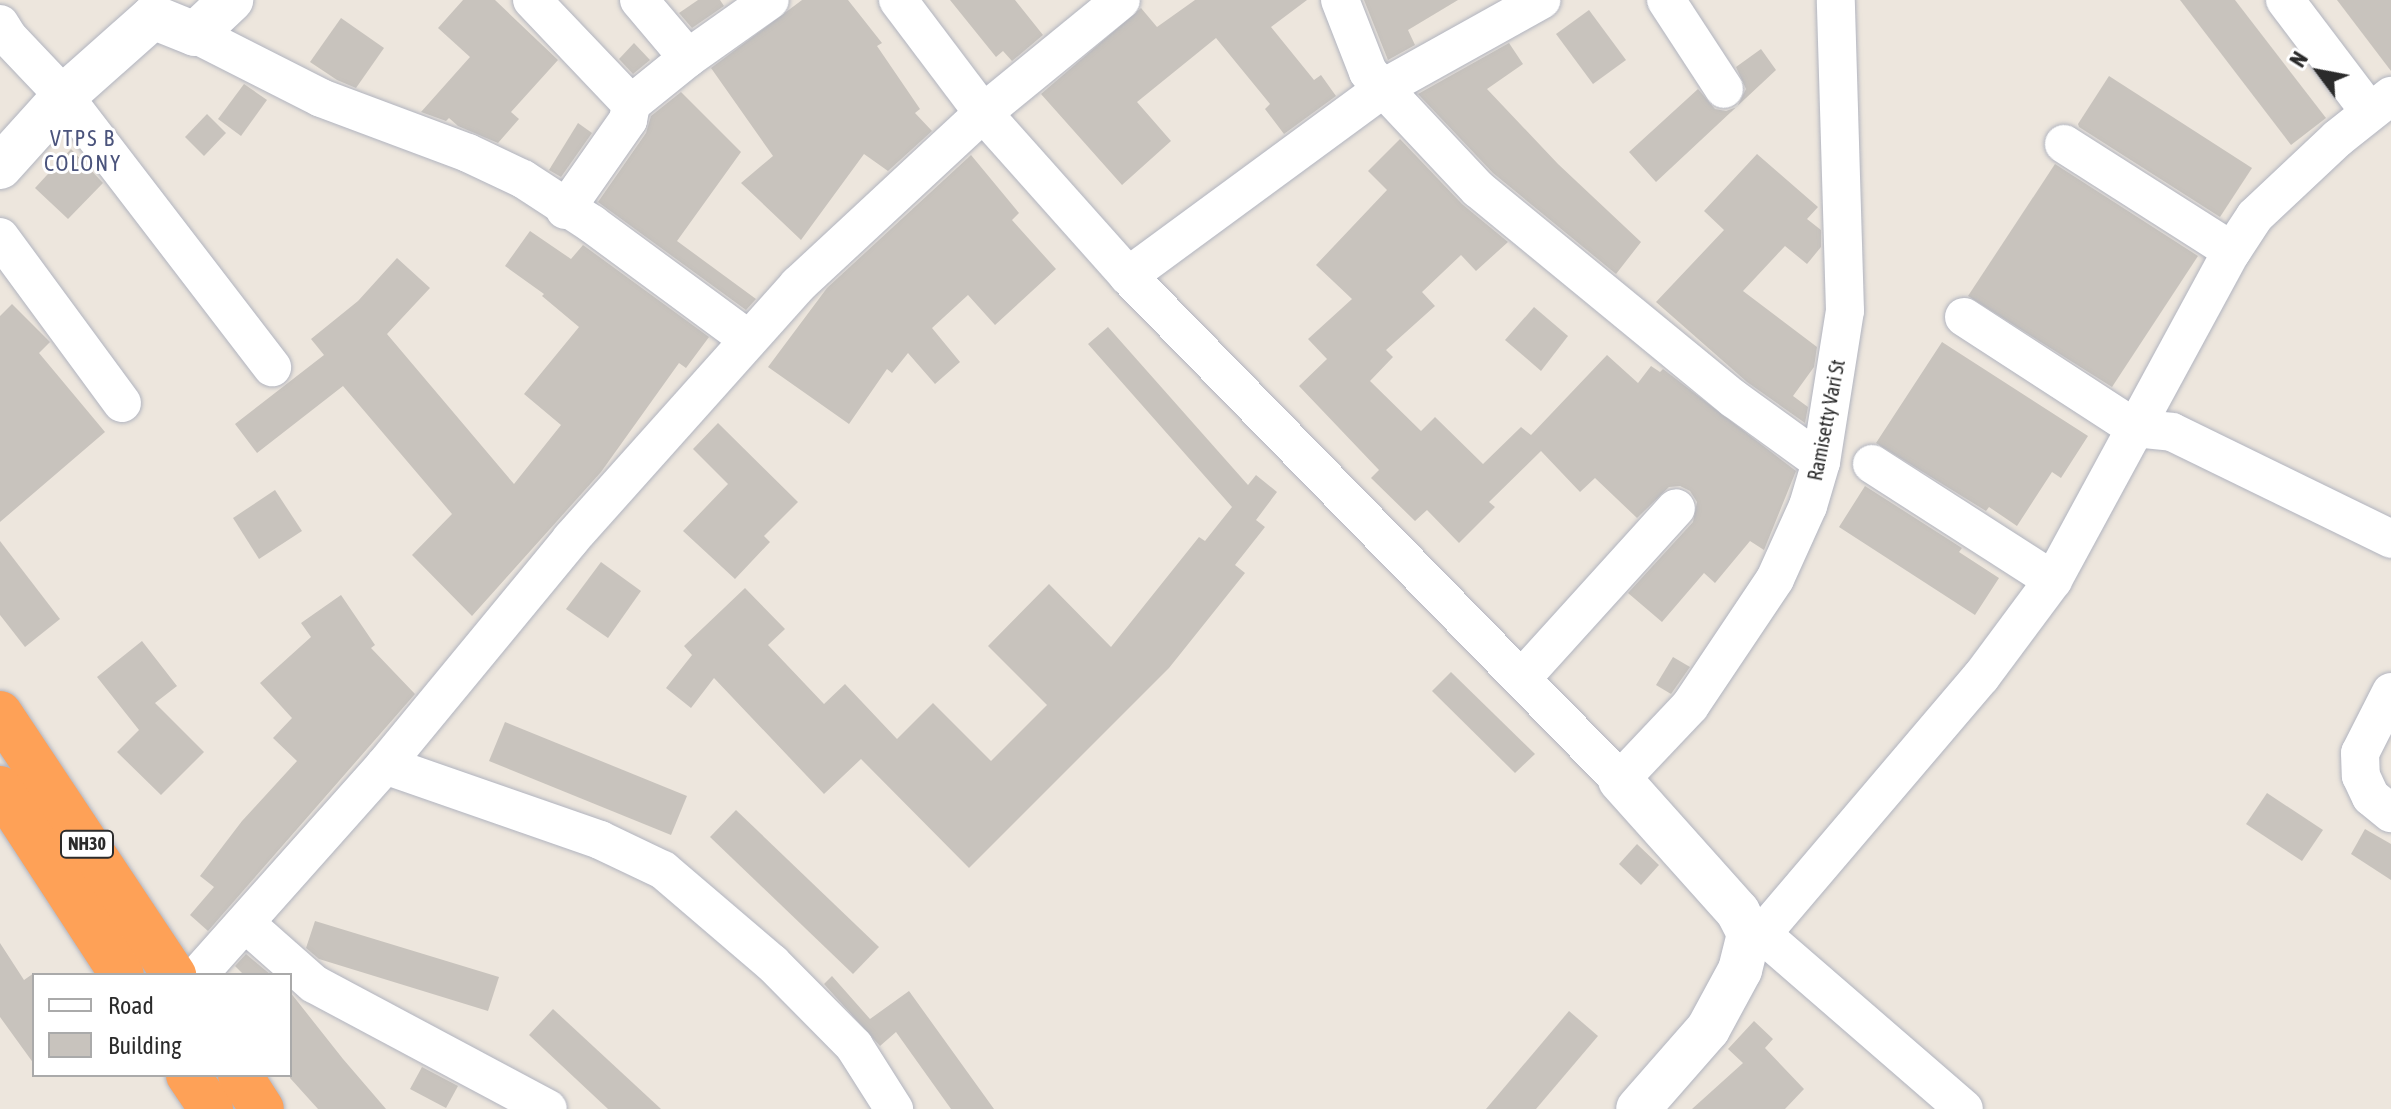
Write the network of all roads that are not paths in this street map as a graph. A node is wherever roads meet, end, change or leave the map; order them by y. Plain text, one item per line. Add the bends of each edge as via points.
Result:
1 (231, 0) edge
2 (532, 0) edge
3 (639, 0) edge
4 (770, 0) edge
5 (1121, 0) edge
6 (1340, 0) edge
7 (1541, 0) edge
8 (1666, 0) edge
9 (1836, 0) edge
10 (2285, 0) edge
11 (904, 2) edge
12 (142, 8) edge
13 (0, 24) edge
14 (195, 34) junction
15 (688, 58) junction
16 (1385, 87) junction
17 (1724, 89) dead end
18 (64, 96) junction
19 (2380, 103) edge
20 (631, 104) junction
21 (983, 113) junction
22 (2064, 144) dead end
23 (0, 167) edge
24 (565, 210) junction
25 (0, 237) edge
26 (2232, 251) junction
27 (1128, 276) junction
28 (1964, 317) dead end
29 (748, 339) junction
30 (272, 367) dead end
31 (122, 403) dead end
32 (2135, 428) junction
33 (1821, 462) junction
34 (1872, 464) dead end
35 (1676, 508) dead end
36 (2391, 539) edge
37 (2053, 580) junction
38 (1522, 678) junction
39 (2391, 692) edge
40 (0, 713) edge
41 (385, 765) junction
42 (1620, 780) junction
43 (0, 788) edge
44 (2391, 813) edge
45 (245, 923) junction
46 (1755, 934) junction
47 (121, 973) edge
48 (173, 973) edge
49 (200, 973) edge
50 (189, 1077) edge
51 (241, 1077) edge
52 (211, 1109) edge
53 (262, 1109) edge
54 (548, 1109) edge
55 (894, 1109) edge
56 (1638, 1109) edge
57 (1964, 1109) edge

1 - 14 street
2 - 20 street
3 - 15 street
4 - 15 street
5 - 21 street
6 - 16 street via 1368,72
7 - 16 street
8 - 17 street
9 - 33 street, Ramisetty Vari St via 1845,311
10 - 19 street
11 - 21 street
12 - 14 street
12 - 18 street
13 - 18 street
14 - 24 street via 321,98 523,179
15 - 20 street
16 - 27 street
16 - 33 street via 1478,189 1534,238
18 - 23 street
18 - 30 street
19 - 26 street via 2255,216
20 - 24 street via 628,120
21 - 27 street
21 - 29 street via 798,285
22 - 26 street
24 - 29 street via 592,224
25 - 31 street
26 - 32 street
27 - 38 street
28 - 32 street
29 - 41 street via 571,539
32 - 36 street via 2172,432
32 - 37 street
33 - 42 street, Ramisetty Vari St via 1808,506 1775,579 1690,706
34 - 37 street
35 - 38 street
37 - 46 street via 1981,677
38 - 42 street
39 - 44 street via 2360,753 2361,776 2371,797
40 - 48 highway, NH30
41 - 45 street
41 - 55 street via 600,840 663,870 772,963 854,1046
42 - 46 street
43 - 47 highway, NH30
45 - 49 street
45 - 54 street via 314,984
46 - 56 street via 1708,1029
46 - 57 street
50 - 52 highway
51 - 53 highway

